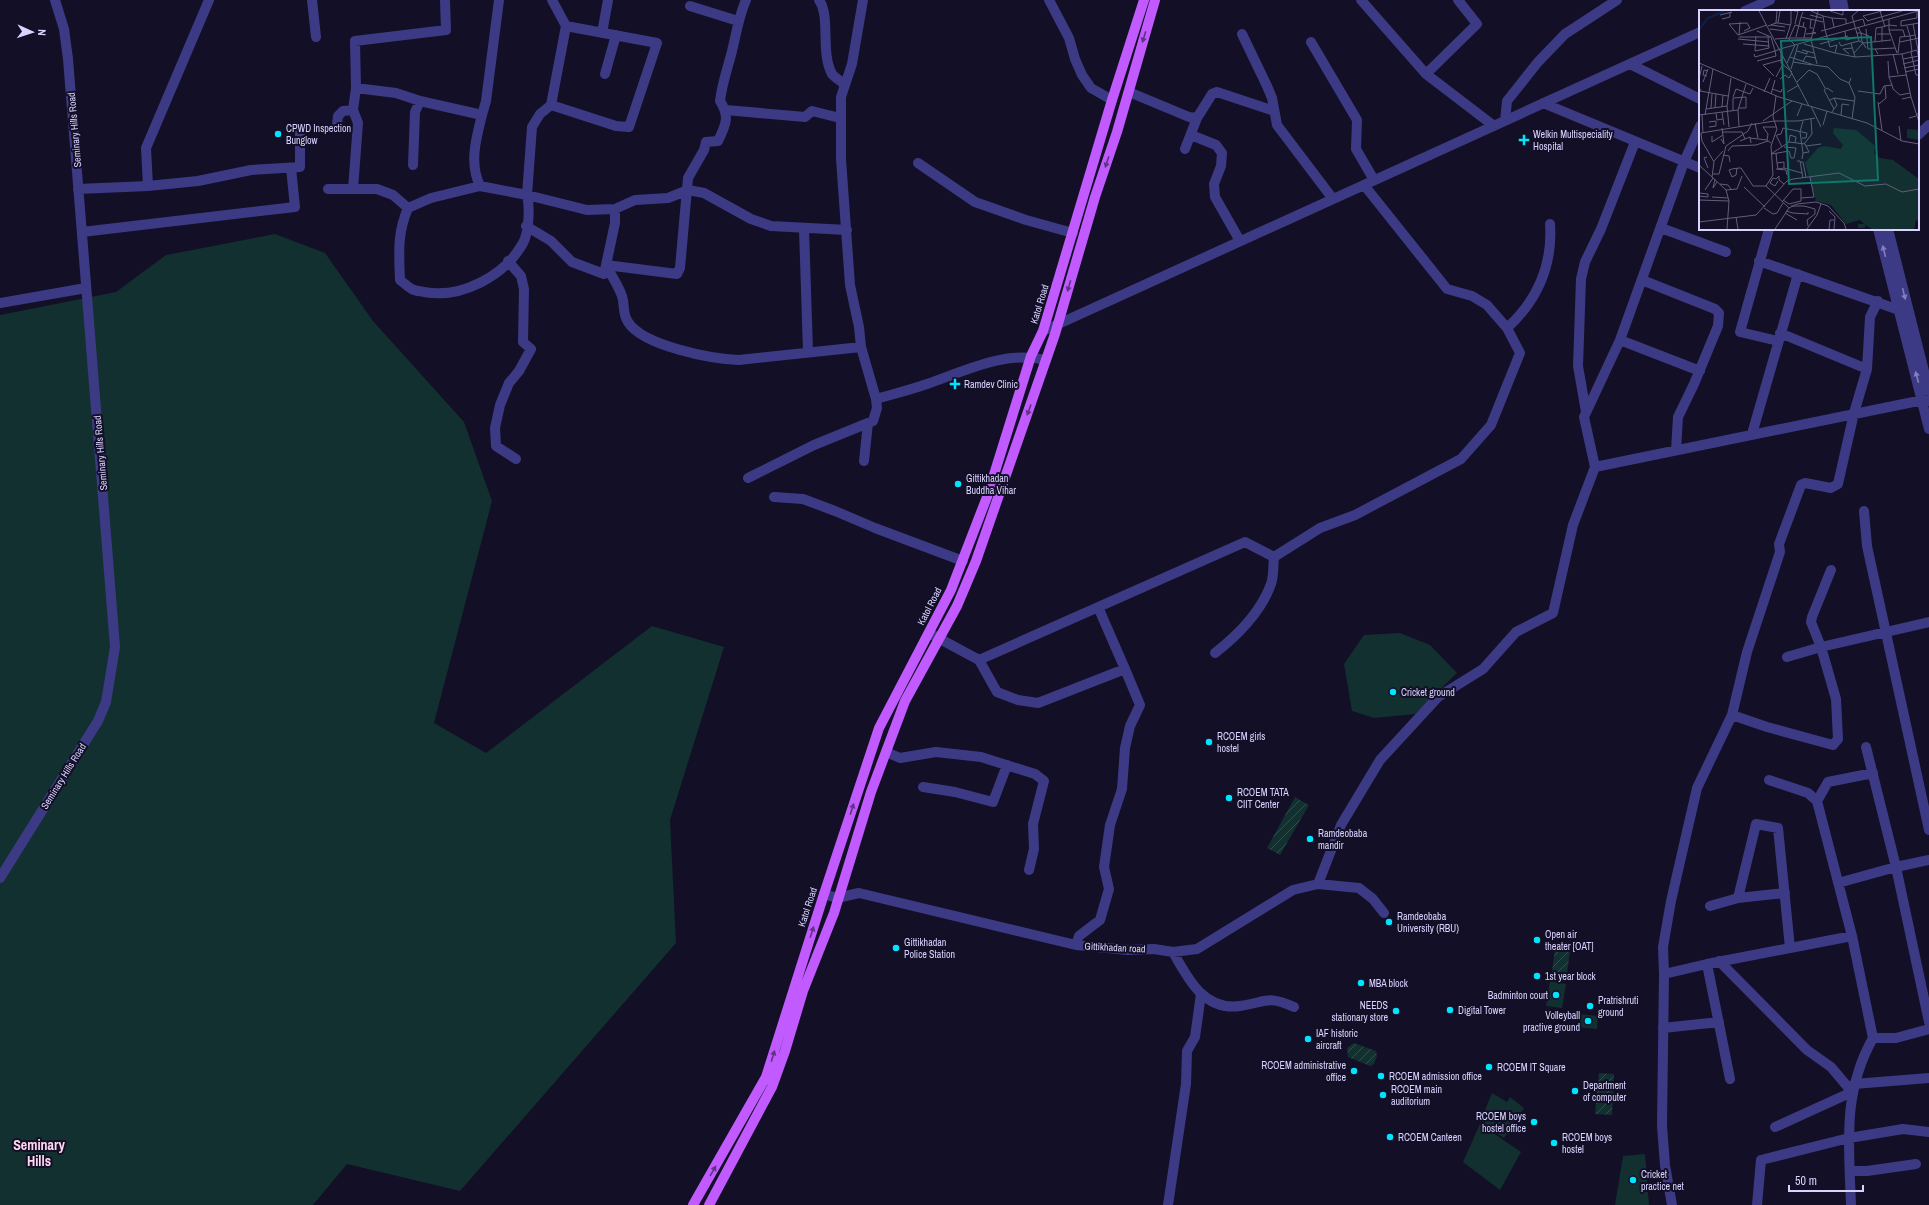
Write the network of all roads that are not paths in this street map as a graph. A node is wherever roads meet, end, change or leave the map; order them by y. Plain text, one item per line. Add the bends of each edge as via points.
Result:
1 (54, 0) edge
2 (209, 0) edge
3 (312, 0) edge
4 (445, 0) edge
5 (499, 0) edge
6 (552, 0) edge
7 (608, 0) edge
8 (746, 0) edge
9 (819, 0) edge
10 (863, 0) edge
11 (1144, 0) edge
12 (1155, 0) edge
13 (1361, 0) edge
14 (1458, 0) edge
15 (1616, 0) edge
16 (1770, 0) edge
17 (1834, 0) edge
18 (1842, 0) edge
19 (1051, 1) edge
20 (690, 6) dead end
21 (1747, 10) edge
22 (1836, 10) edge
23 (1844, 10) edge
24 (738, 22) junction
25 (566, 26) junction
26 (1699, 32) edge
27 (602, 33) junction
28 (1242, 34) dead end
29 (616, 35) junction
30 (316, 37) dead end
31 (1311, 42) dead end
32 (1630, 64) junction
33 (605, 74) dead end
34 (1426, 74) junction
35 (844, 84) junction
36 (356, 88) junction
37 (1129, 92) junction
38 (1699, 98) edge
39 (1112, 100) junction
40 (420, 101) junction
41 (1543, 103) junction
42 (1126, 104) junction
43 (551, 105) junction
44 (353, 110) junction
45 (726, 110) junction
46 (1274, 112) junction
47 (482, 115) junction
48 (840, 118) junction
49 (1198, 118) junction
50 (1505, 121) junction
51 (336, 125) dead end
52 (1929, 125) edge
53 (1494, 126) junction
54 (1699, 128) edge
55 (300, 129) dead end
56 (1919, 133) edge
57 (1191, 135) junction
58 (1635, 142) junction
59 (1185, 149) dead end
60 (1684, 162) junction
61 (918, 163) dead end
62 (413, 165) dead end
63 (291, 168) junction
64 (1699, 168) edge
65 (1374, 180) junction
66 (1364, 185) junction
67 (148, 186) junction
68 (480, 186) junction
69 (78, 188) junction
70 (328, 189) dead end
71 (353, 189) junction
72 (688, 190) junction
73 (527, 195) junction
74 (1333, 199) junction
75 (408, 208) junction
76 (615, 209) junction
77 (1550, 224) dead end
78 (526, 226) junction
79 (804, 228) junction
80 (1661, 228) junction
81 (847, 230) junction
82 (1769, 230) edge
83 (1878, 230) edge
84 (1888, 230) edge
85 (82, 232) junction
86 (1073, 233) junction
87 (1240, 241) junction
88 (1726, 252) dead end
89 (508, 261) junction
90 (1759, 261) junction
91 (606, 266) junction
92 (1798, 274) junction
93 (1642, 280) junction
94 (86, 288) junction
95 (1878, 301) junction
96 (0, 303) edge
97 (1899, 310) junction
98 (1058, 325) junction
99 (1507, 328) junction
100 (1043, 331) junction
101 (1779, 337) junction
102 (1620, 340) junction
103 (861, 347) junction
104 (808, 351) junction
105 (1031, 356) junction
106 (1046, 360) junction
107 (1866, 369) junction
108 (1700, 371) junction
109 (1929, 391) edge
110 (876, 399) junction
111 (1926, 401) edge
112 (1586, 412) junction
113 (1854, 413) junction
114 (868, 423) junction
115 (1929, 429) edge
116 (1752, 434) junction
117 (1676, 450) junction
118 (516, 459) dead end
119 (864, 461) dead end
120 (1595, 467) junction
121 (748, 478) dead end
122 (774, 497) dead end
123 (1864, 511) dead end
124 (1274, 557) junction
125 (963, 561) junction
126 (1831, 570) dead end
127 (1098, 607) junction
128 (1929, 622) edge
129 (1885, 632) junction
130 (929, 633) junction
131 (939, 638) junction
132 (1821, 647) junction
133 (1215, 654) dead end
134 (1787, 657) dead end
135 (979, 660) junction
136 (1125, 669) junction
137 (1732, 715) junction
138 (1866, 747) dead end
139 (886, 752) junction
140 (1007, 765) junction
141 (1873, 773) junction
142 (1769, 780) dead end
143 (923, 787) dead end
144 (1817, 801) junction
145 (1929, 830) edge
146 (1929, 860) edge
147 (1896, 867) junction
148 (1029, 870) dead end
149 (0, 878) edge
150 (1838, 883) junction
151 (1318, 884) junction
152 (1785, 893) junction
153 (824, 894) junction
154 (837, 898) junction
155 (1738, 898) junction
156 (1710, 906) dead end
157 (1384, 913) dead end
158 (1852, 936) junction
159 (1076, 945) junction
160 (1790, 948) junction
161 (1174, 952) junction
162 (1719, 961) junction
163 (1707, 964) junction
164 (1664, 974) junction
165 (1201, 994) junction
166 (1294, 1007) dead end
167 (1718, 1022) junction
168 (1929, 1022) edge
169 (1663, 1028) junction
170 (1929, 1029) edge
171 (1873, 1038) junction
172 (1929, 1078) edge
173 (1730, 1080) dead end
174 (1853, 1088) junction
175 (1775, 1126) dead end
176 (1929, 1132) edge
177 (1849, 1138) junction
178 (1916, 1164) dead end
179 (1850, 1171) junction
180 (693, 1205) edge
181 (709, 1205) edge
182 (1168, 1205) edge
183 (1672, 1205) edge
184 (1756, 1205) edge
185 (1851, 1205) edge

1 - 69 street, Seminary Hills Road via 64,29 68,59
2 - 67 street via 146,148
3 - 30 street
4 - 36 street via 446,30 354,41
5 - 47 street via 486,102
6 - 25 street
7 - 27 street
8 - 24 street
9 - 35 street via 824,7 826,51 833,75
10 - 35 street via 852,64
11 - 39 main road, Katol Road
12 -> 37 main road
13 - 34 street
14 - 34 street via 1477,24
15 - 50 street via 1565,34 1538,62 1507,101
16 - 21 street
17 - 22 street
18 - 23 street
19 - 39 street via 1069,38 1082,75 1091,88
20 - 24 street
24 - 45 street via 722,82 720,101
25 - 27 street
25 - 43 street
26 - 32 street
27 - 29 street
28 - 46 street via 1272,98
29 - 33 street
29 - 43 street via 657,43 628,127 616,126
31 - 65 street via 1357,120 1356,149
32 - 38 street
32 - 41 street
34 - 53 street
35 - 48 street
36 - 40 street via 396,93
36 - 44 street
37 - 42 main road
37 - 49 street via 1189,117
39 - 42 main road
39 - 86 main road, Katol Road
40 - 47 street
40 - 62 street via 415,112
41 - 50 street
41 - 58 street
42 -> 98 main road
43 - 73 street via 540,114 532,127
44 - 51 street via 343,111 338,116
44 - 71 street via 358,123
45 - 48 street via 805,117 812,111
45 - 72 street via 724,130 718,141 706,142 688,178
46 - 49 street via 1217,92 1212,94
46 - 74 street via 1276,125
47 - 68 street via 473,158 476,179
48 - 81 street
49 - 57 street
50 - 53 street
52 - 56 street
53 - 65 street
54 - 60 street
55 - 63 street via 300,167
57 - 59 street
57 - 87 street via 1216,145 1222,153 1221,166 1214,184 1215,197
58 - 60 street
58 - 112 street via 1601,229 1585,262 1581,279 1578,366
60 - 64 street
60 - 80 street
61 - 86 street via 975,202
63 - 67 street via 251,170 198,181
63 - 85 street via 295,207
65 - 66 street
66 - 74 street
66 - 99 street via 1447,289 1472,296 1486,304
67 - 69 street
68 - 73 street
68 - 75 street via 431,198
69 - 85 street, Seminary Hills Road
70 - 71 street
71 - 75 street via 377,189 393,195
72 - 76 street via 668,198 634,200
72 - 79 street via 704,193 758,222 771,226
72 - 91 street via 680,268 677,274
73 - 76 street via 587,210
73 - 78 street via 529,205
74 - 87 street
75 - 89 street via 401,225 400,280 413,290 448,293 465,289 496,274
76 - 91 street via 615,223
77 - 99 street via 1551,241 1545,272 1527,308
78 - 89 street via 524,242
78 - 91 street via 552,241 572,262 604,274
79 - 81 street
79 - 104 street
80 - 88 street
80 - 93 street
81 - 103 street via 850,285
82 - 90 street
97 -> 83 street
84 -> 109 street
85 - 94 street, Seminary Hills Road
86 - 100 main road, Katol Road
87 - 98 street
89 - 118 street via 521,276 524,289 523,342 531,350 509,383 500,405 495,428 496,446
90 - 92 street
90 - 101 street via 1740,332
91 - 104 street via 622,297 622,309 628,323 640,335 655,343 724,359 740,360 802,354
92 - 95 street
92 - 101 street
93 - 102 street
93 - 108 street via 1715,309 1718,313 1718,326
94 - 96 street
94 - 149 street, Seminary Hills Road via 115,647 112,678 98,721
95 - 97 street
95 - 107 street via 1870,317
111 -> 97 street
98 - 100 street
98 - 106 main road
99 - 124 street via 1520,353 1491,425 1461,459 1361,511 1320,528
100 - 105 main road, Katol Road
101 - 107 street
101 - 116 street
102 - 108 street
102 - 112 street
103 - 104 street
103 - 110 street
105 - 106 street
105 - 110 street via 1013,357 974,367
105 - 125 main road, Katol Road via 987,497
106 -> 131 main road via 976,561 957,606
107 - 113 street
108 - 117 street via 1678,417
110 - 114 street via 877,408 873,421
111 - 113 street
111 - 115 street
112 - 120 street via 1584,417
113 - 116 street
113 - 137 street via 1838,484 1831,488 1805,483 1801,486 1779,544 1780,552 1747,652
114 - 119 street
114 - 121 street via 814,445
116 - 117 street
117 - 120 street
120 - 151 street via 1573,525 1553,613 1516,632 1483,669 1438,696 1380,760 1341,825
122 - 125 street via 803,499
123 - 129 street via 1867,546
124 - 127 street via 1245,542
124 - 133 street via 1272,584 1260,605 1231,641
125 - 130 main road, Katol Road
126 - 132 street via 1811,622
127 - 135 street
127 - 136 street
128 - 129 street
129 - 132 street
129 - 145 street
130 - 131 street
153 -> 130 main road, Katol Road via 879,728
131 - 135 street
131 - 139 main road via 905,701
132 - 134 street
132 - 137 street via 1836,699 1838,739 1833,745
135 - 136 street via 997,692 1038,704
136 - 159 street via 1140,705 1130,726 1125,748 1122,789 1110,825 1104,867 1109,889 1100,920 1079,936
137 - 164 street via 1697,788 1670,901 1663,947
138 - 141 street
139 - 140 street via 900,758 936,752 981,758
139 - 154 main road
140 - 143 street via 993,802
140 - 148 street via 1035,774 1044,781 1033,824 1034,849
141 - 144 street via 1828,782
141 - 147 street
142 - 144 street via 1808,793
144 - 150 street
146 - 147 street
147 - 150 street
147 - 168 street
150 - 158 street
151 - 157 street, Gittikhadan road via 1358,888 1373,899
151 - 161 street, Gittikhadan road via 1293,890 1197,949
152 - 155 street
152 - 155 street via 1778,828 1756,824
152 - 160 street
153 - 154 street, Gittikhadan road
180 -> 153 main road, Katol Road via 766,1077
154 - 159 street, Gittikhadan road via 859,893
154 - 181 main road via 834,913 803,992 772,1087
155 - 156 street
158 - 160 street
158 - 171 street
159 - 161 street, Gittikhadan road
160 - 162 street
161 - 165 street via 1184,972
162 - 163 street
162 - 174 street via 1807,1050 1831,1067
163 - 164 street
163 - 167 street
164 - 169 street
165 - 166 street via 1213,1003 1226,1007 1276,999
165 - 182 street via 1195,1037 1187,1051 1186,1084
167 - 169 street
167 - 173 street
169 - 183 street via 1662,1126
170 - 171 street via 1896,1038
171 - 174 street via 1864,1052
172 - 174 street
174 - 175 street
174 - 177 street via 1849,1110
176 - 177 street via 1903,1129
177 - 179 street
177 - 184 street via 1761,1160
178 - 179 street
179 - 185 street

